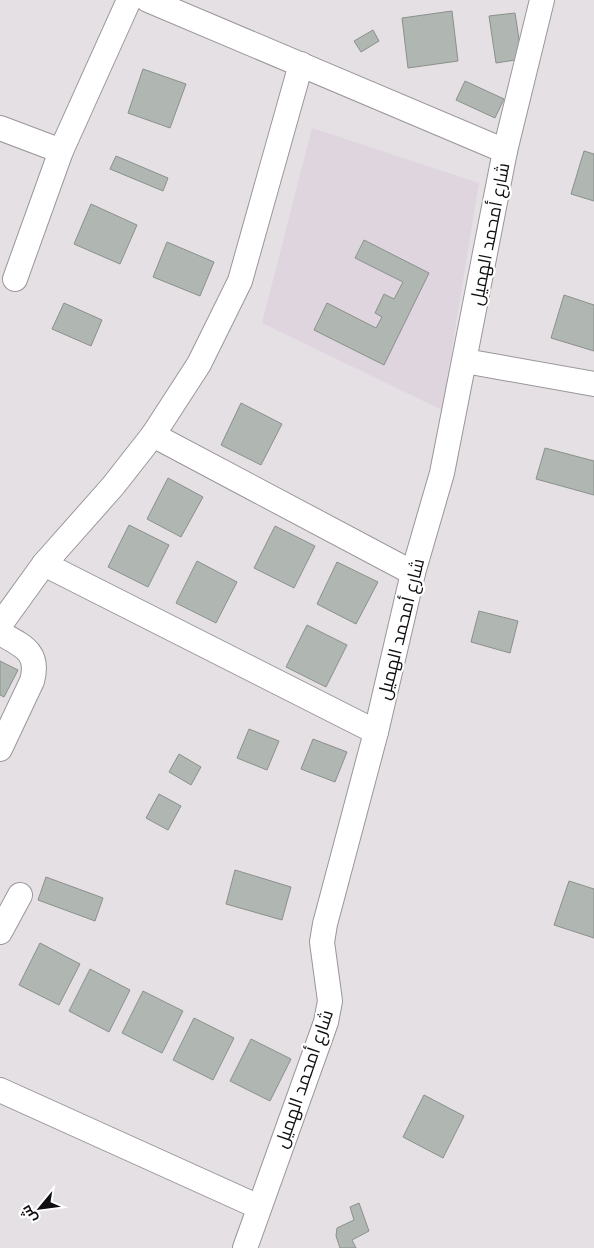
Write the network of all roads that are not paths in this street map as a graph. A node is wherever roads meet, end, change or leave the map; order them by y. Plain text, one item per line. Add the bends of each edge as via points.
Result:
1 (129, 0) edge
2 (148, 0) edge
3 (542, 0) edge
4 (301, 64) junction
5 (0, 128) edge
6 (505, 151) junction
7 (61, 152) junction
8 (15, 279) dead end
9 (465, 361) junction
10 (594, 384) edge
11 (153, 435) junction
12 (44, 564) junction
13 (413, 574) junction
14 (0, 624) edge
15 (0, 633) edge
16 (376, 732) junction
17 (0, 749) edge
18 (20, 895) dead end
19 (0, 932) edge
20 (0, 1090) edge
21 (259, 1207) junction
22 (245, 1248) edge

1 - 7 street
2 - 4 street
3 - 6 street, شارع أمحمد الهميل
4 - 6 street
4 - 11 street via 240,281 199,364
5 - 7 street
6 - 9 street, شارع أمحمد الهميل
7 - 8 street
9 - 10 street
9 - 13 street, شارع أمحمد الهميل via 442,473
11 - 12 street
11 - 13 street
12 - 14 street
12 - 16 street
13 - 16 street, شارع أمحمد الهميل
15 - 17 street via 27,649 35,670
16 - 21 street, شارع أمحمد الهميل via 325,924 322,942 330,1001 326,1022
18 - 19 street
20 - 21 street
21 - 22 street, شارع أمحمد الهميل

